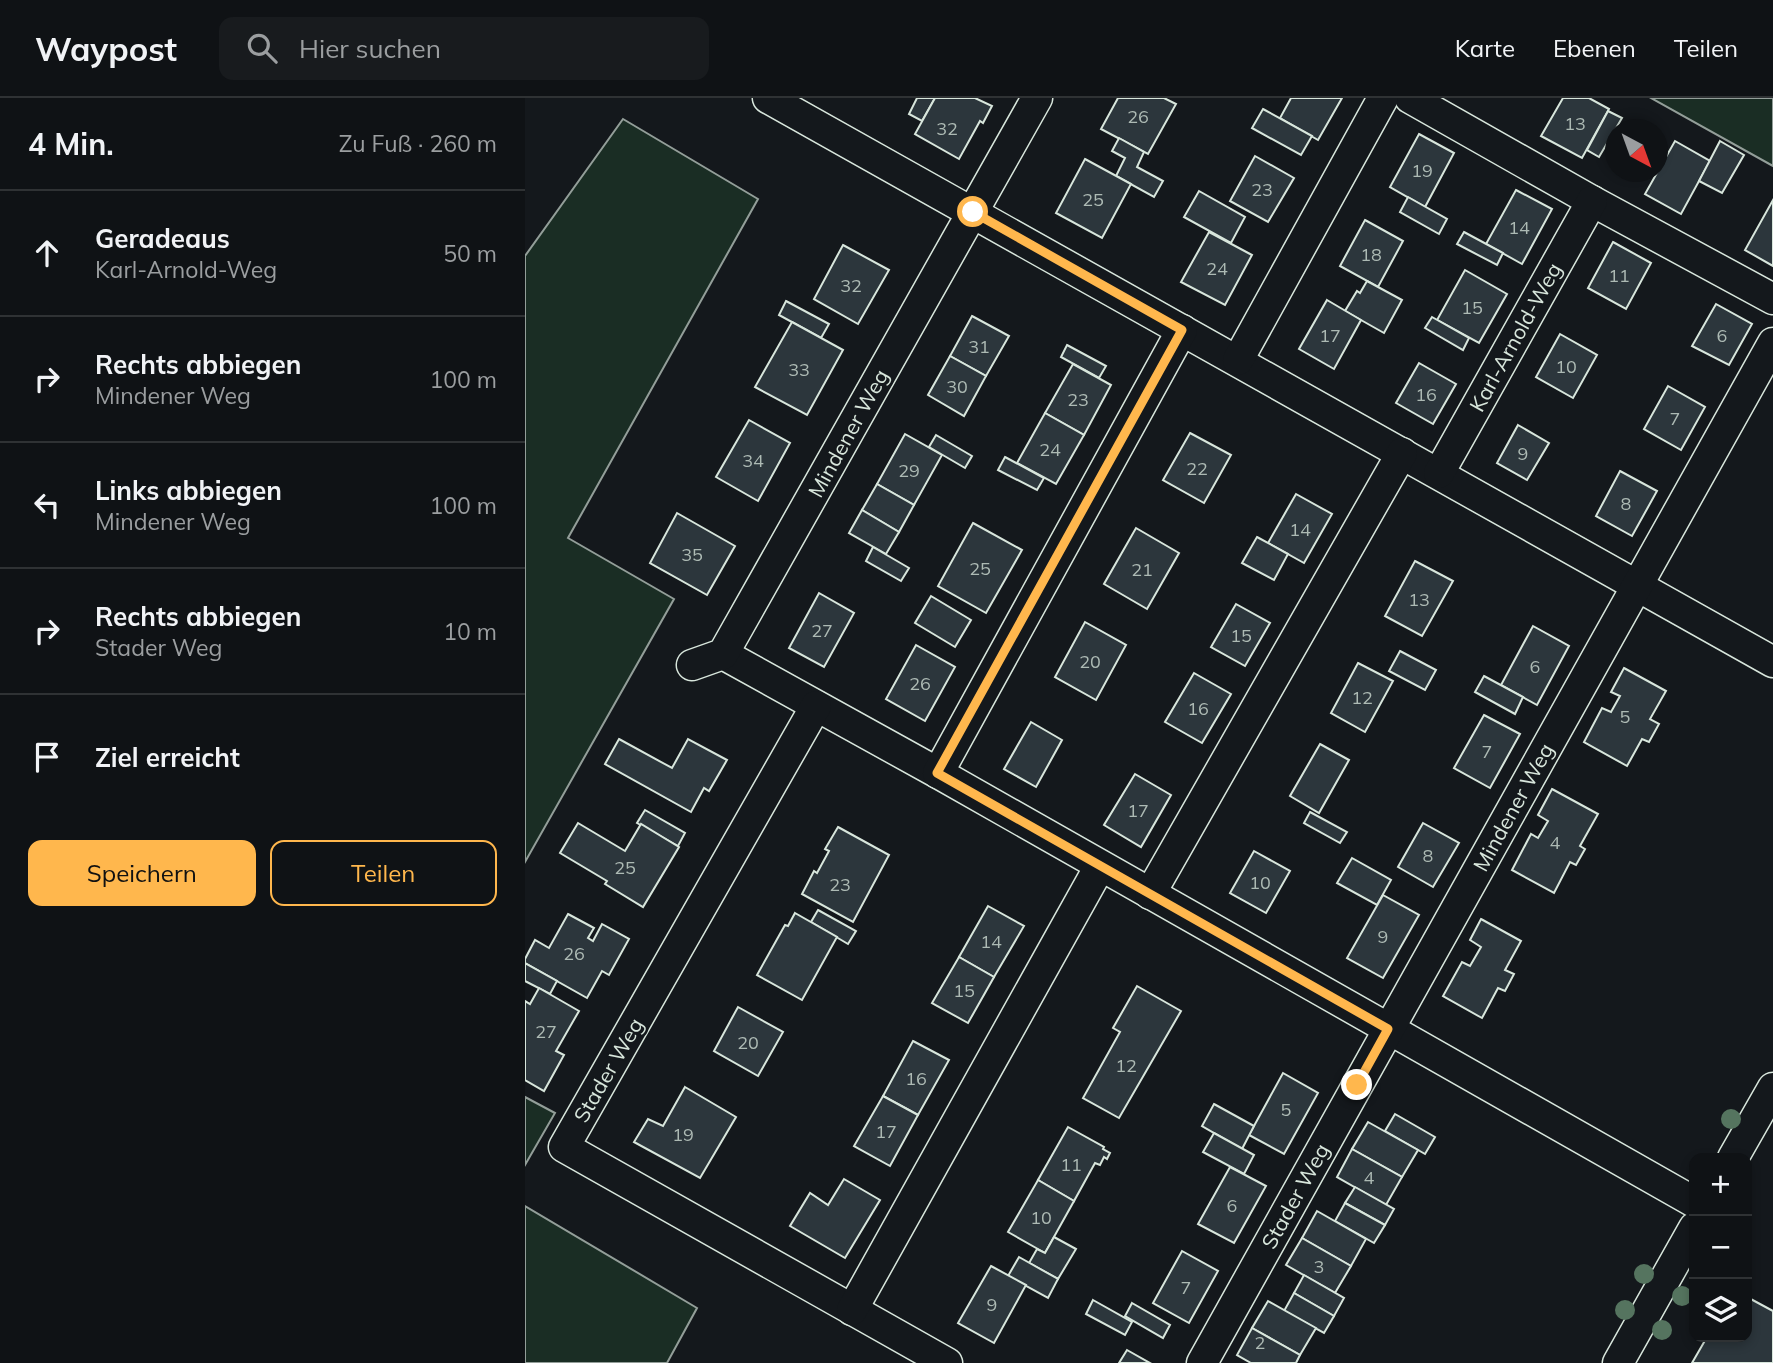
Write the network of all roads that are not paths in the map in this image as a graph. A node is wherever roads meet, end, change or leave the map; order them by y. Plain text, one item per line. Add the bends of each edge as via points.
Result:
1 (768, 98) edge
2 (1037, 98) edge
3 (1383, 98) edge
4 (1410, 98) edge
5 (1592, 201) junction
6 (973, 212) junction
7 (1773, 299) edge
8 (1182, 330) junction
9 (1773, 343) edge
10 (1238, 360) junction
11 (1402, 453) junction
12 (1439, 473) junction
13 (1637, 584) junction
14 (723, 654) junction
15 (1773, 662) edge
16 (692, 665) dead end
17 (816, 706) junction
18 (937, 773) junction
19 (1100, 866) junction
20 (1150, 894) junction
21 (1388, 1029) junction
22 (1773, 1088) edge
23 (1736, 1153) edge
24 (1689, 1199) edge
25 (1689, 1237) edge
26 (852, 1310) junction
27 (947, 1363) edge
28 (1202, 1363) edge
29 (1618, 1363) edge

1 - 6 street
2 - 6 street
3 - 10 street
4 - 5 street
5 - 7 street
5 - 12 street, Karl-Arnold-Weg
6 - 8 street
6 - 14 street, Mindener Weg
8 - 10 street
8 - 18 street
9 - 13 street
10 - 11 street
11 - 12 street
11 - 20 street
12 - 13 street
13 - 15 street
13 - 21 street, Mindener Weg
14 - 16 street
14 - 17 street
17 - 18 street
17 - 26 street, Stader Weg via 564,1147
18 - 19 street
19 - 20 street
19 - 26 street
20 - 21 street
21 - 24 street
21 - 28 street, Stader Weg
22 - 23 street
25 - 29 street
26 - 27 street, Stader Weg

